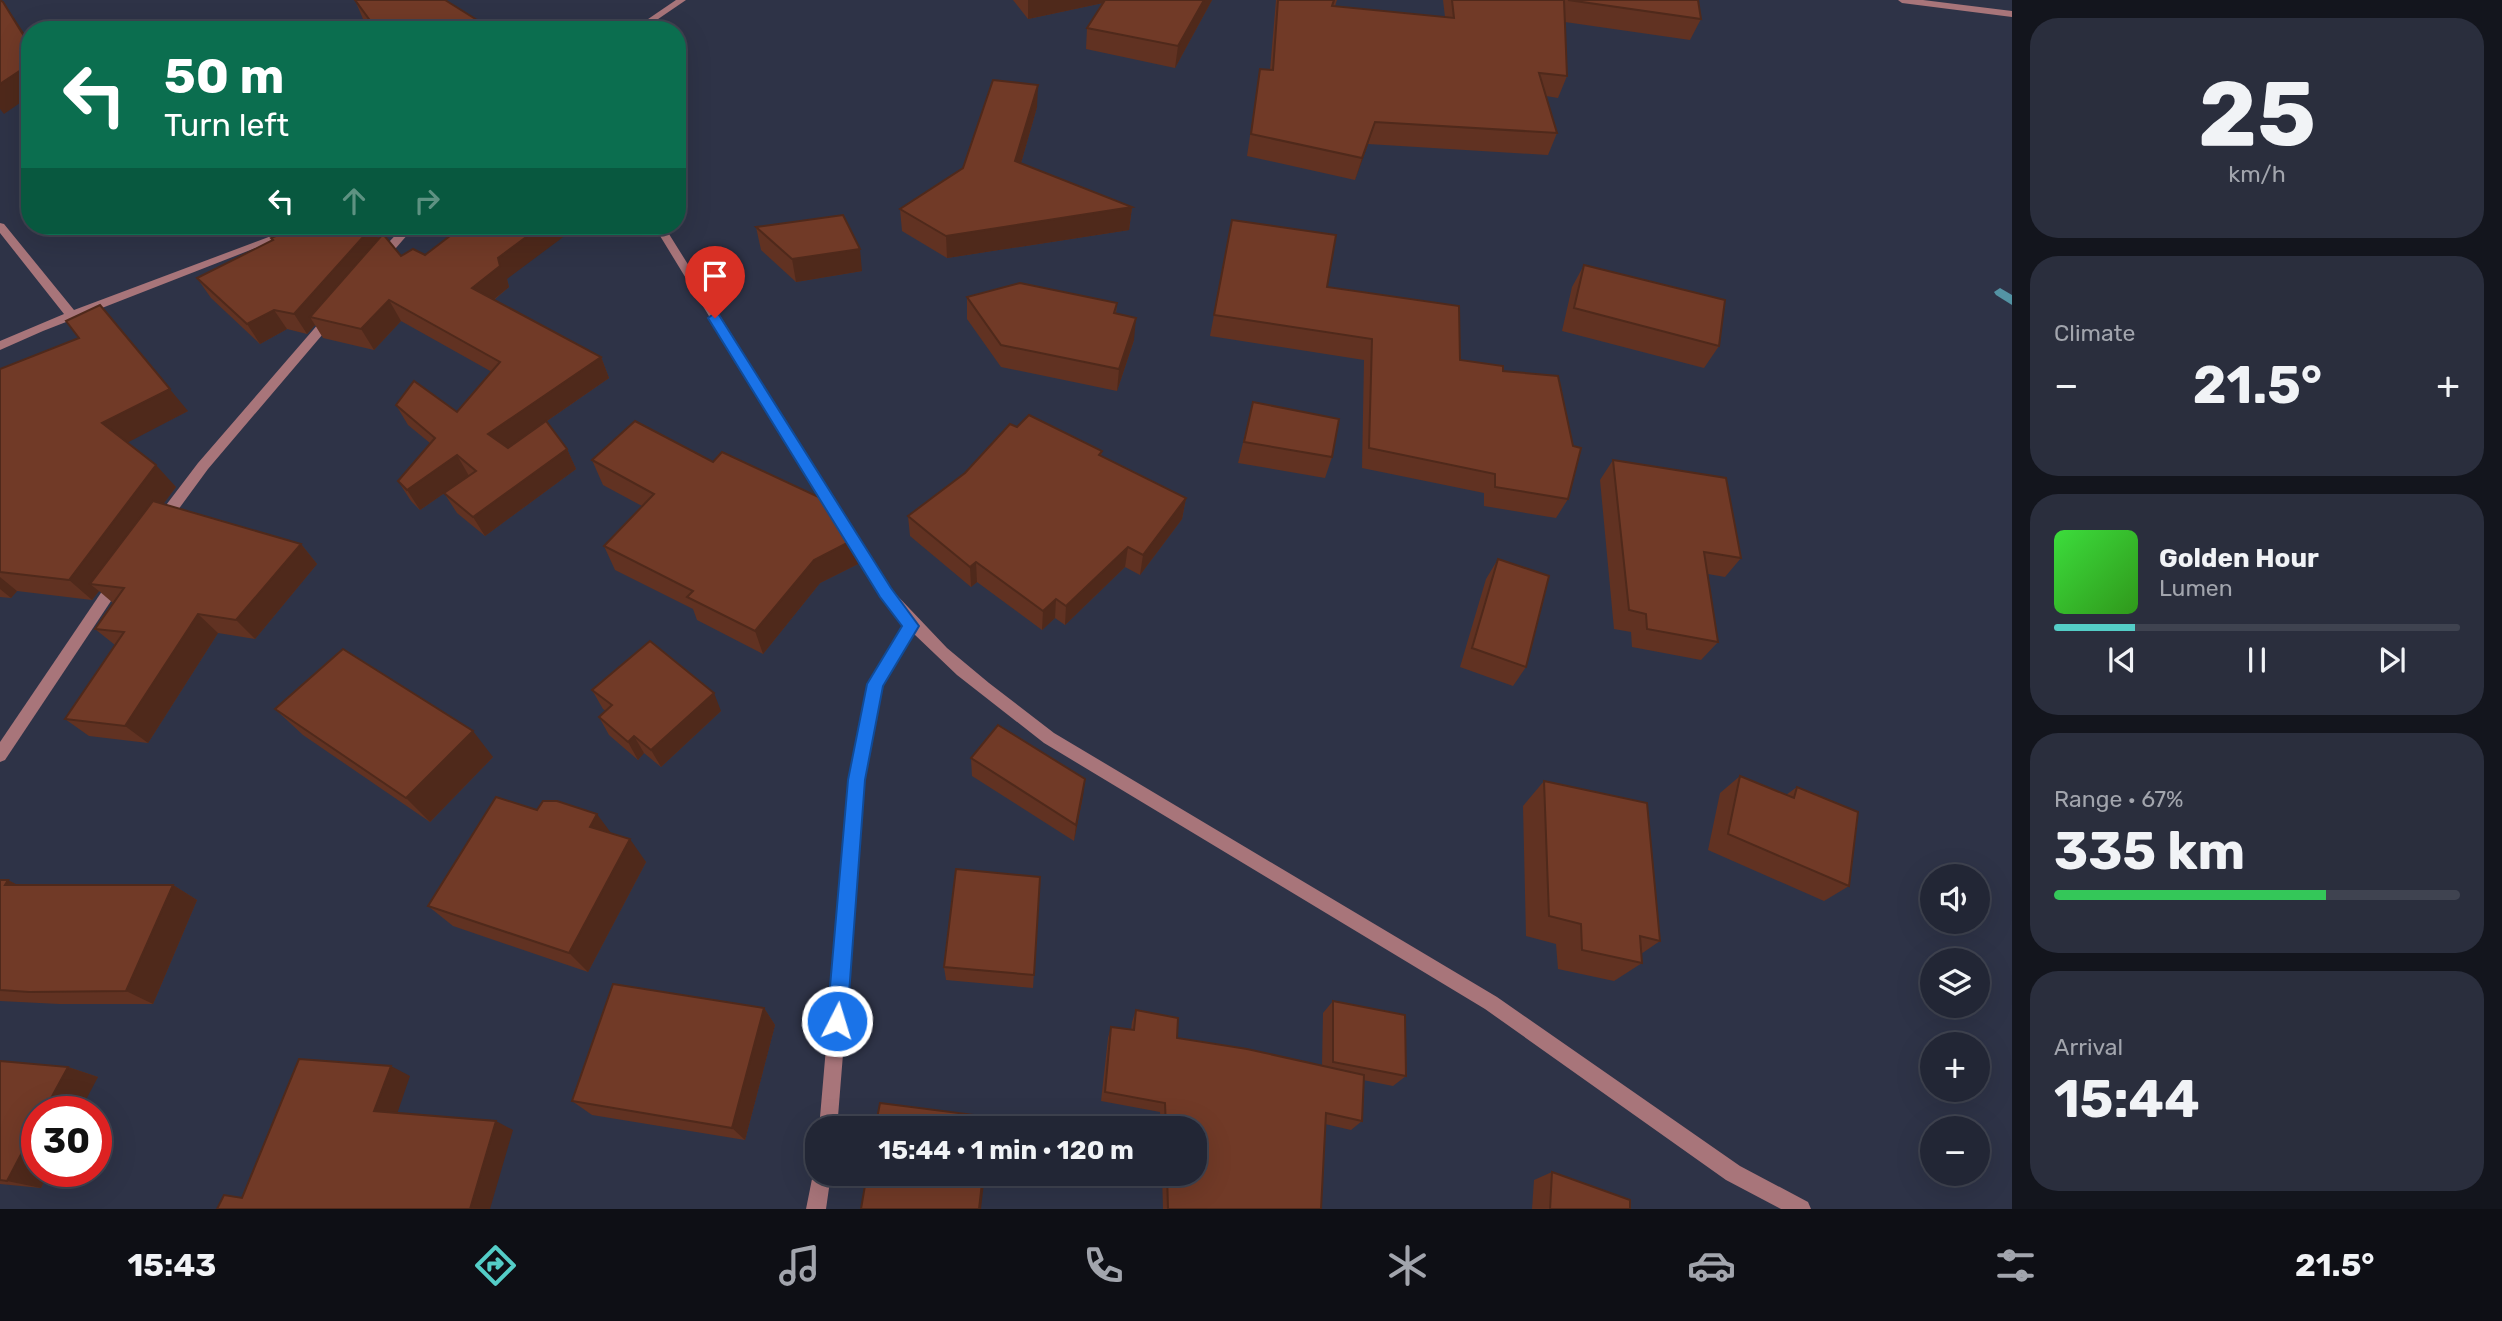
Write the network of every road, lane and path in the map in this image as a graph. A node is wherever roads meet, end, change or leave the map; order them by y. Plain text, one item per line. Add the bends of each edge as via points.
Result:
1 (682, 0) edge
2 (1902, 0) edge
3 (2012, 14) edge
4 (650, 21) edge
5 (0, 226) edge
6 (284, 235) edge
7 (402, 235) edge
8 (665, 235) edge
9 (370, 271) edge
10 (343, 302) edge
11 (72, 316) junction
12 (0, 346) edge
13 (156, 528) edge
14 (125, 570) edge
15 (911, 626) junction
16 (0, 755) edge
17 (829, 1116) edge
18 (820, 1186) edge
19 (816, 1209) edge
20 (1801, 1209) edge

1 - 4 street
2 - 3 street
5 - 11 street
6 - 11 street
7 - 9 street
8 - 15 street via 885,592
10 - 13 street
11 - 12 street
14 - 16 street
15 - 17 street via 875,684 857,780
15 - 20 street via 989,694 1049,738 1491,1003 1733,1173
18 - 19 street

